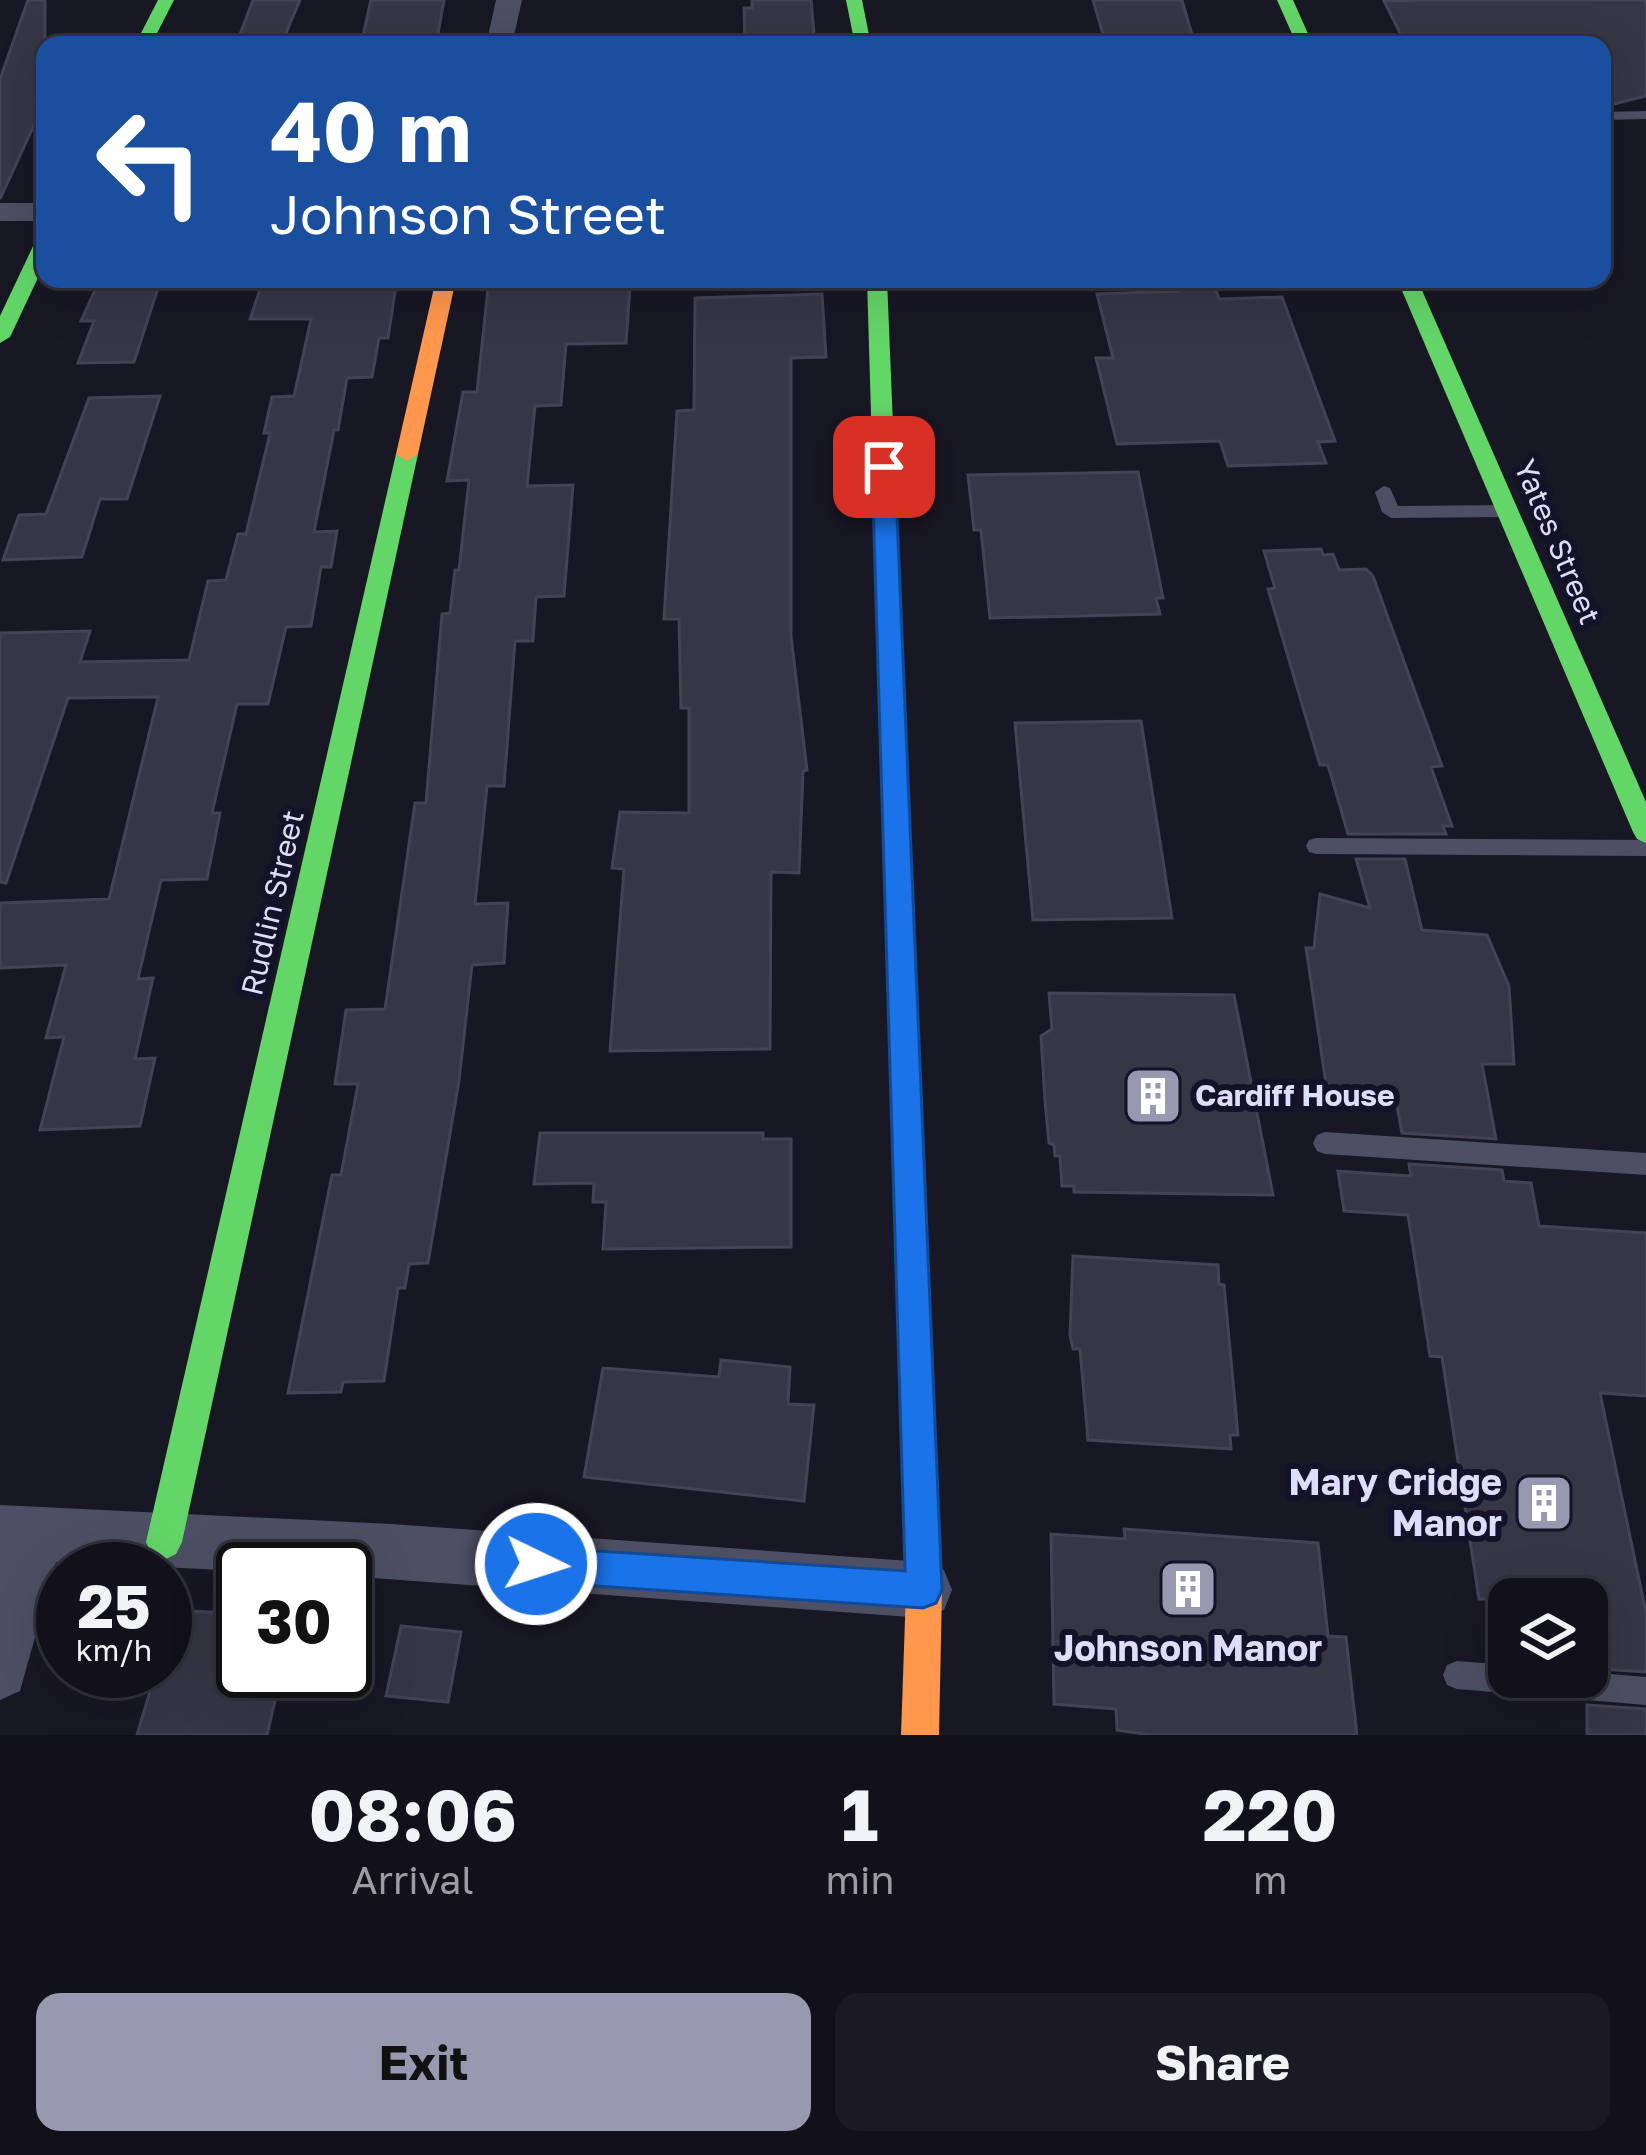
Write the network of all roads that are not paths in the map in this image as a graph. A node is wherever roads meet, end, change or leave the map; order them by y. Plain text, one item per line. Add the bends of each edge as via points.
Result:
1 (166, 0) edge
2 (509, 0) edge
3 (854, 0) edge
4 (1286, 0) edge
5 (148, 36) edge
6 (501, 36) edge
7 (860, 36) edge
8 (1301, 36) edge
9 (1646, 115) edge
10 (1611, 116) edge
11 (0, 212) edge
12 (36, 212) edge
13 (36, 262) edge
14 (444, 288) edge
15 (877, 288) edge
16 (1411, 288) edge
17 (0, 338) edge
18 (1384, 492) dead end
19 (1508, 511) junction
20 (1644, 828) edge
21 (1316, 846) dead end
22 (1325, 1143) dead end
23 (1646, 1164) edge
24 (18, 1533) edge
25 (164, 1542) joint
26 (192, 1543) edge
27 (923, 1590) junction
28 (0, 1671) edge
29 (1457, 1675) dead end
30 (1646, 1691) edge
31 (920, 1735) edge

1 - 5 main road
2 - 6 street
3 - 7 main road
4 - 8 main road
9 - 10 lane
11 - 12 street
13 - 17 main road
14 - 25 main road, Rudlin Street
15 - 27 main road
16 - 19 main road, Yates Street
18 - 19 lane via 1391,512
19 - 20 main road, Yates Street
20 - 21 lane
22 - 23 lane
24 - 25 street
24 - 28 street
26 - 27 street
27 - 31 main road
29 - 30 lane

